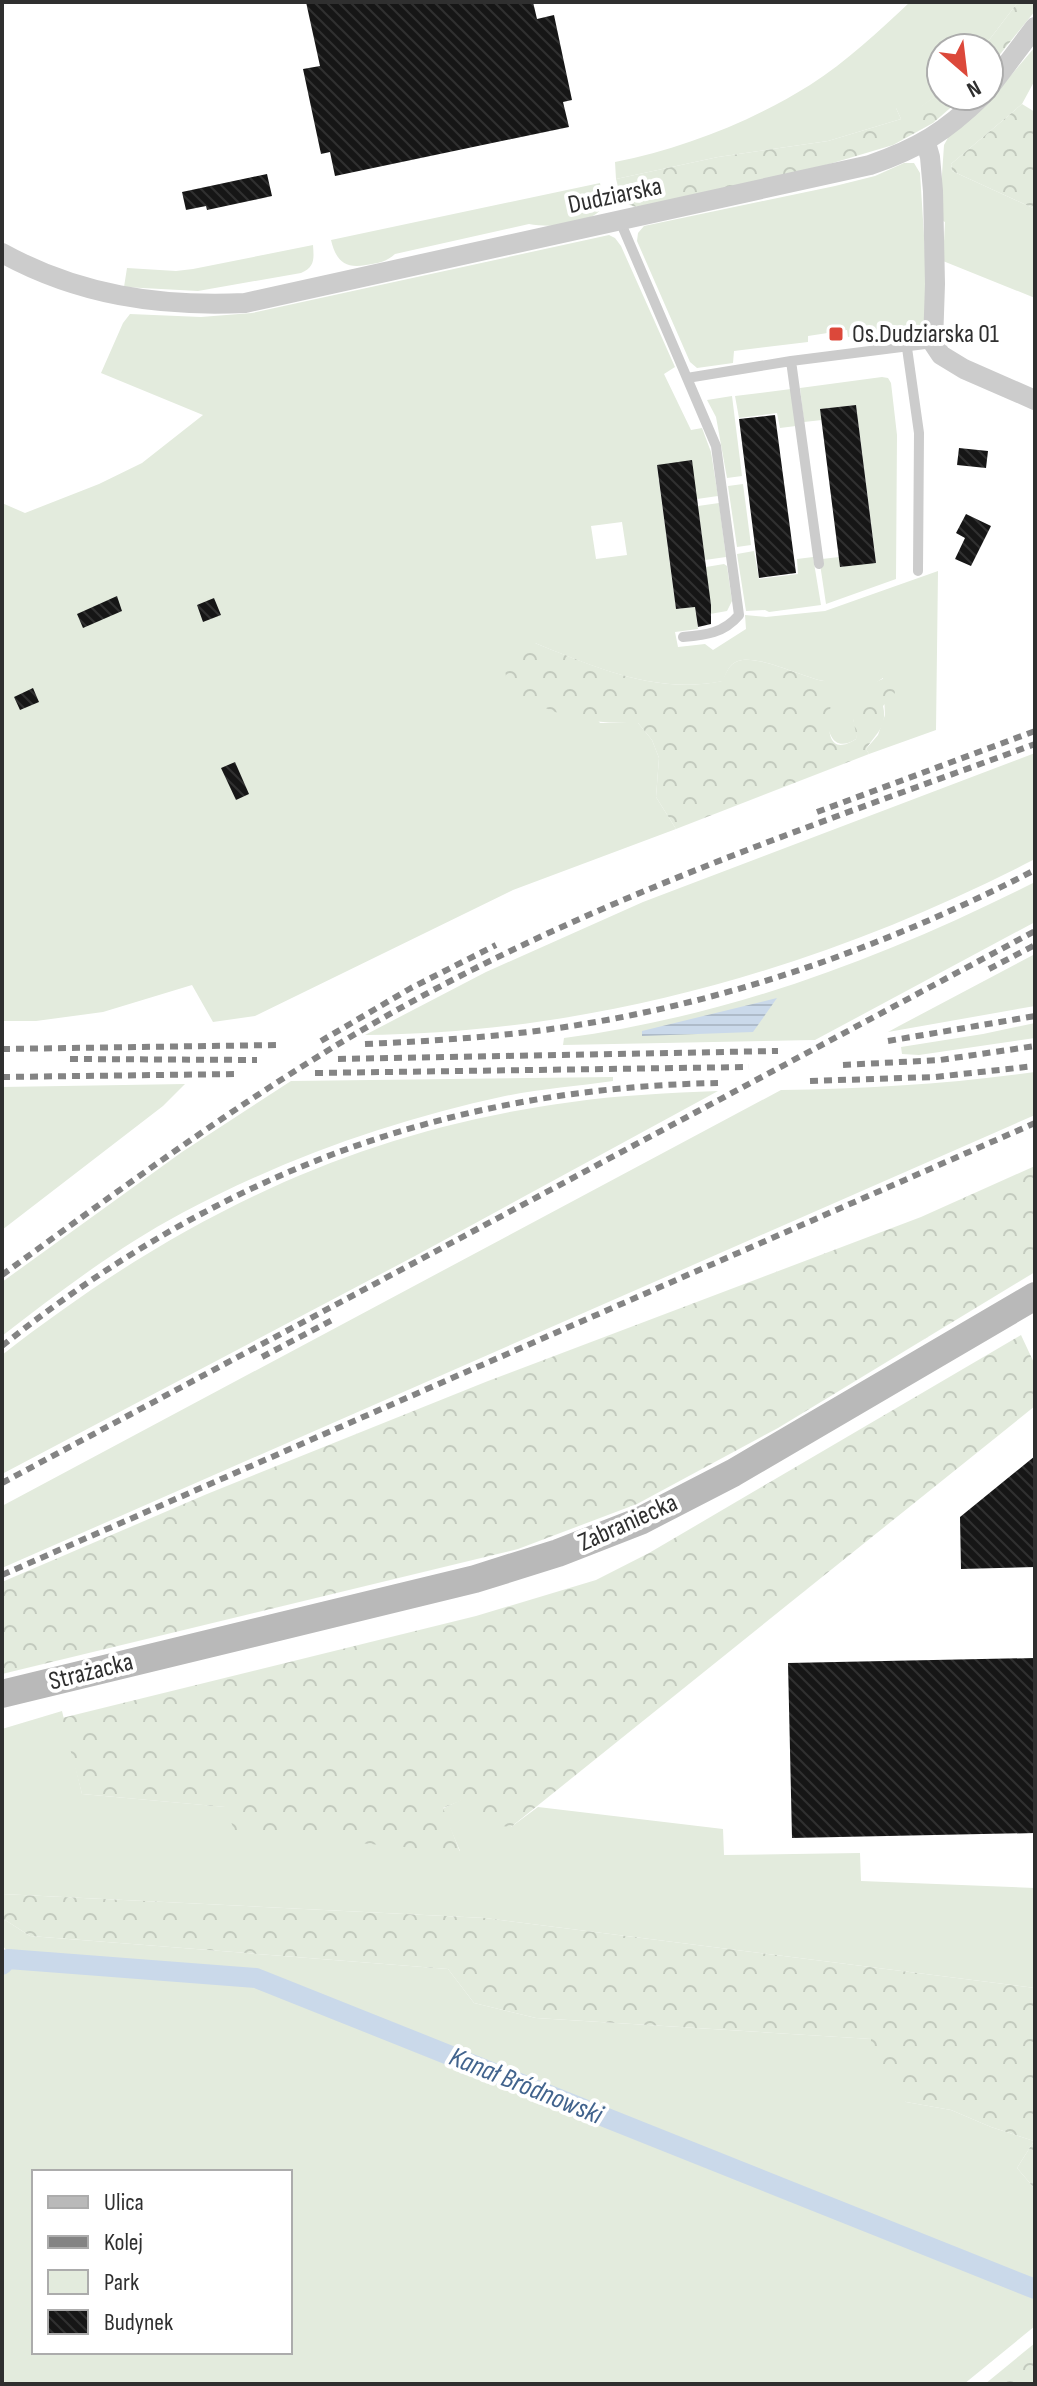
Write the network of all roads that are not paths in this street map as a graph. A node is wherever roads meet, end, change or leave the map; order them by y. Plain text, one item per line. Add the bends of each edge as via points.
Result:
1 (1035, 27) edge
2 (1005, 67) edge
3 (966, 112) edge
4 (926, 143) junction
5 (620, 221) junction
6 (2, 253) edge
7 (933, 343) junction
8 (907, 348) junction
9 (791, 361) junction
10 (687, 378) junction
11 (1035, 400) edge
12 (819, 564) dead end
13 (918, 571) dead end
14 (683, 637) dead end
15 (1035, 1296) edge
16 (180, 1651) joint
17 (2, 1694) edge

1 - 2 street
3 - 4 street, Dudziarska
4 - 5 street, Dudziarska via 841,173
4 - 7 street via 933,191
5 - 6 street, Dudziarska via 245,303 193,305 112,296
5 - 10 lane
7 - 8 lane
7 - 11 street via 941,355 964,369
8 - 9 lane
8 - 13 lane via 919,433
9 - 10 lane
9 - 12 lane
10 - 14 lane via 716,446 739,615 718,632
15 - 16 main road, Zabraniecka via 733,1473 640,1521 475,1579
16 - 17 main road, Strażacka

